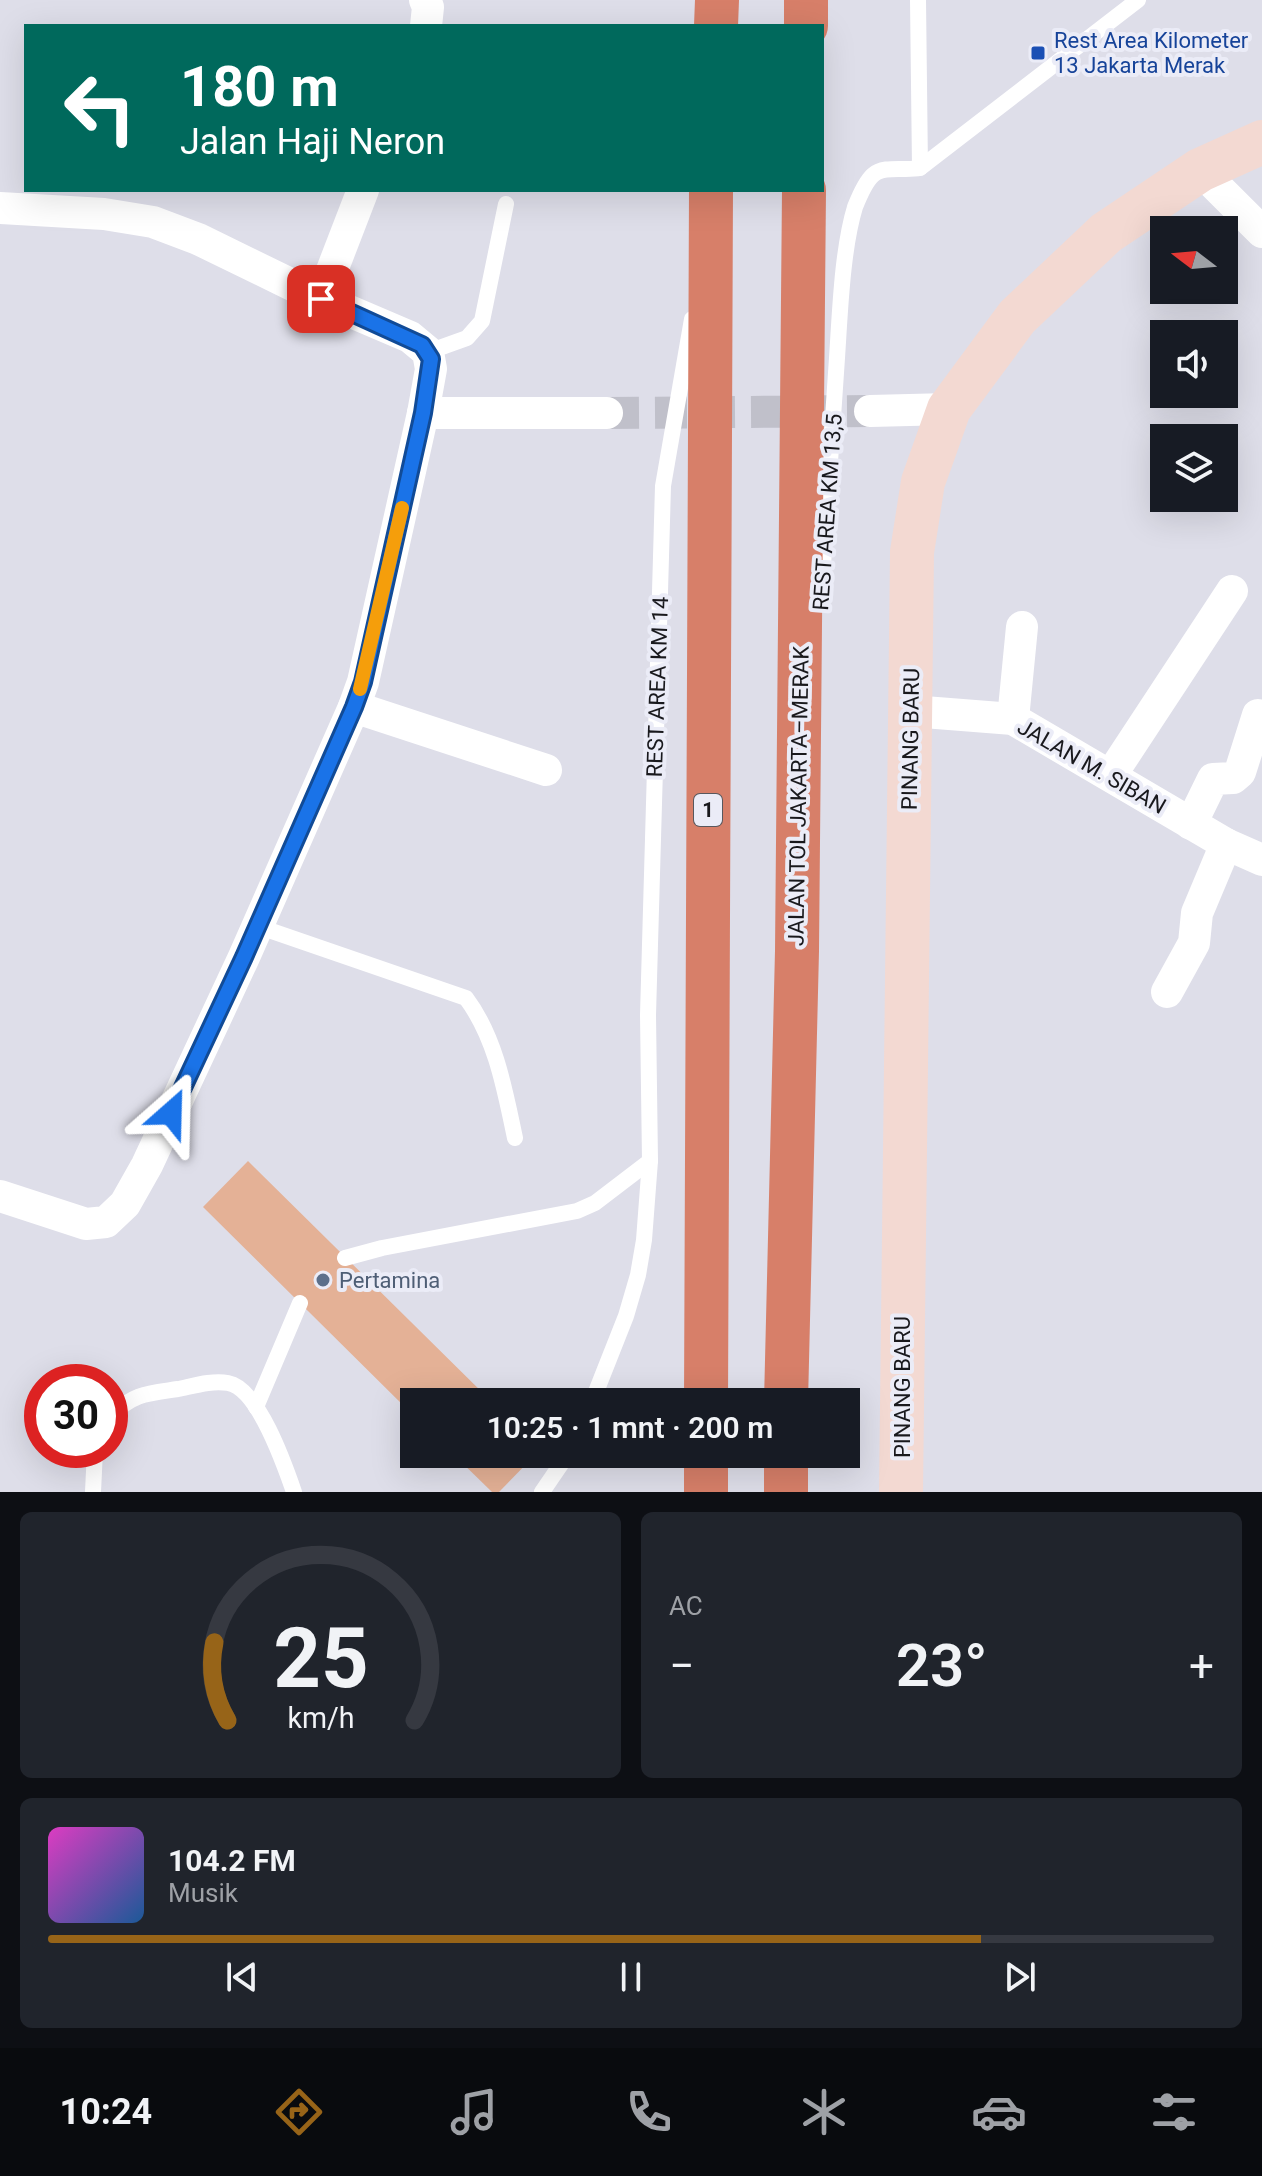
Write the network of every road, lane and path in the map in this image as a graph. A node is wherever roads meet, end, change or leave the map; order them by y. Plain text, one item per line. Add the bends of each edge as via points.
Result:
1 (425, 0) edge
2 (717, 0) edge
3 (806, 0) edge
4 (918, 0) edge
5 (1138, 0) edge
6 (426, 24) edge
7 (716, 24) edge
8 (806, 24) edge
9 (1262, 142) edge
10 (920, 168) junction
11 (1200, 170) junction
12 (362, 192) edge
13 (804, 192) edge
14 (506, 204) dead end
15 (710, 204) edge
16 (0, 208) edge
17 (1262, 232) edge
18 (321, 299) junction
19 (427, 386) junction
20 (949, 409) junction
21 (870, 411) tunnel mouth
22 (607, 413) tunnel mouth
23 (1232, 591) dead end
24 (820, 616) dead end
25 (1022, 627) dead end
26 (816, 664) dead end
27 (354, 707) junction
28 (911, 711) junction
29 (1258, 715) dead end
30 (1013, 719) junction
31 (546, 770) dead end
32 (1111, 775) junction
33 (1191, 824) junction
34 (1226, 844) junction
35 (1262, 860) edge
36 (257, 926) junction
37 (797, 951) junction
38 (1167, 992) dead end
39 (515, 1138) dead end
40 (650, 1161) junction
41 (0, 1196) edge
42 (345, 1258) dead end
43 (300, 1303) dead end
44 (598, 1388) edge
45 (706, 1388) edge
46 (786, 1388) edge
47 (128, 1401) edge
48 (256, 1407) junction
49 (93, 1468) edge
50 (558, 1468) edge
51 (706, 1468) edge
52 (786, 1468) edge
53 (93, 1492) edge
54 (294, 1492) edge
55 (542, 1492) edge
56 (706, 1492) edge
57 (786, 1492) edge
58 (901, 1492) edge

1 - 6 street
2 - 7 highway
3 - 8 highway
4 - 10 lane
5 - 10 lane
9 - 11 main road, PINANG BARU
10 - 24 lane, REST AREA KM 13,5 via 873,174 856,206 848,240
11 - 17 street
11 - 20 main road, PINANG BARU via 1106,233 1017,317
12 - 18 street
13 - 37 highway, JALAN TOL JAKARTA–MERAK
14 - 19 lane via 482,321
15 - 40 lane, REST AREA KM 14 via 663,486 648,1015
15 - 45 highway, 1
16 - 18 street via 153,222
18 - 19 street via 410,337
19 - 22 street
19 - 27 street
20 - 21 street
20 - 28 main road, PINANG BARU via 923,482 912,552
23 - 32 street
25 - 30 street
26 - 37 lane
27 - 31 street
27 - 36 street
28 - 30 street, JALAN M. SIBAN
28 - 58 main road, PINANG BARU
29 - 33 street via 1240,772 1233,778 1213,779
30 - 32 street, JALAN M. SIBAN
32 - 33 street, JALAN M. SIBAN
33 - 34 street, JALAN M. SIBAN
34 - 35 street, JALAN M. SIBAN
34 - 38 street via 1197,913 1194,943
36 - 39 lane via 466,998 501,1073
36 - 41 street via 125,1204 106,1222 86,1224
37 - 46 highway, JALAN TOL JAKARTA–MERAK
40 - 42 lane via 577,1211
40 - 44 lane, REST AREA KM 14 via 638,1275
43 - 48 lane
47 - 48 lane via 218,1382 234,1384
48 - 54 lane
49 - 53 lane
50 - 55 lane
51 - 56 highway
52 - 57 highway

